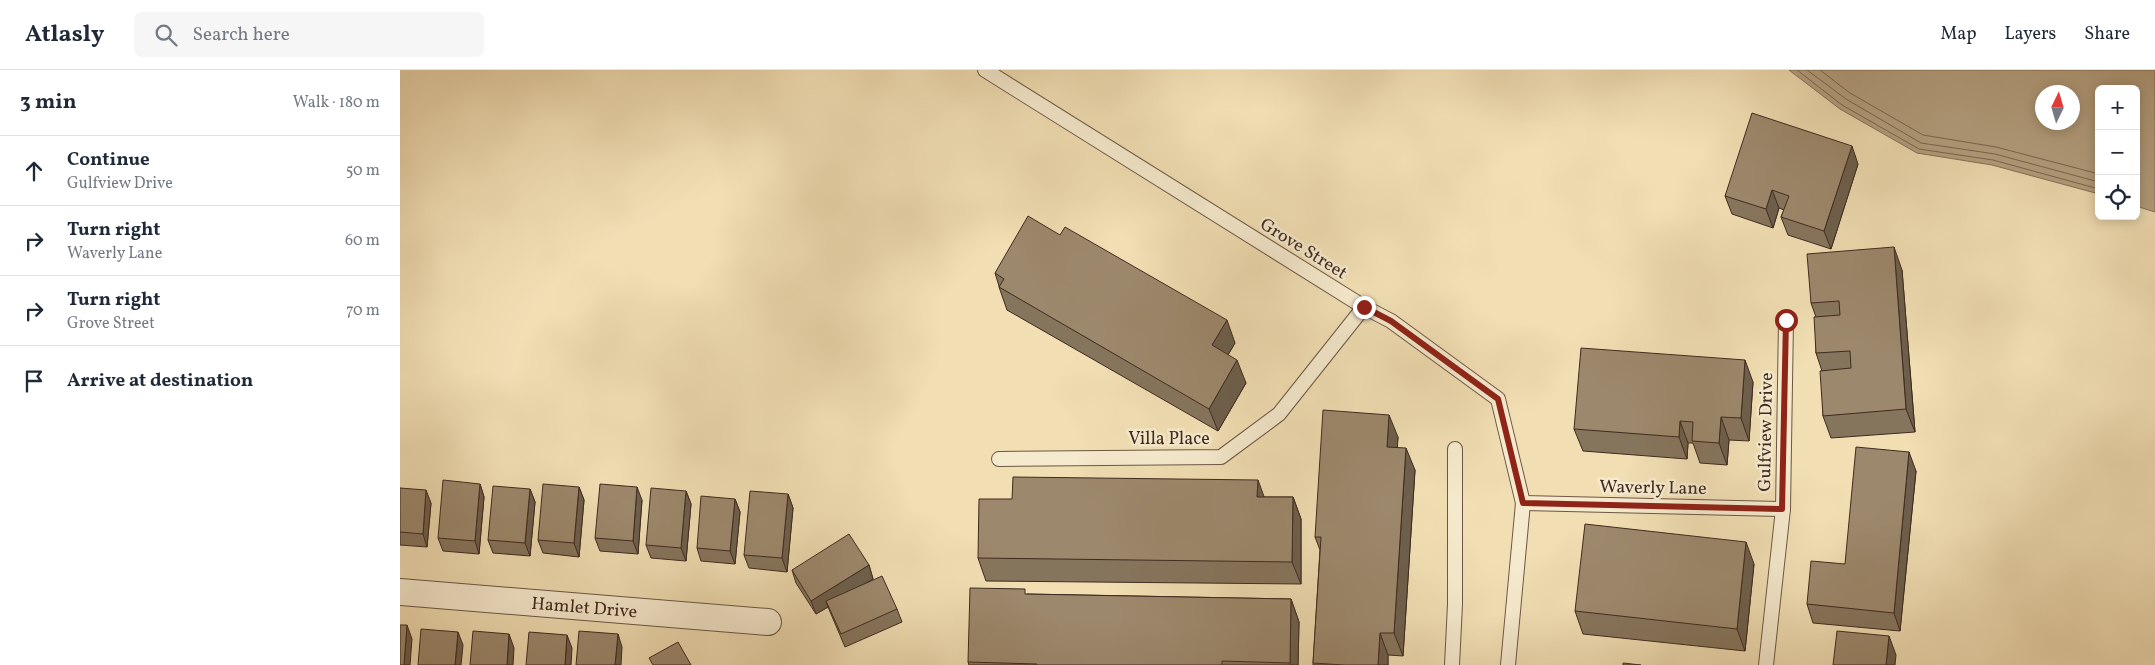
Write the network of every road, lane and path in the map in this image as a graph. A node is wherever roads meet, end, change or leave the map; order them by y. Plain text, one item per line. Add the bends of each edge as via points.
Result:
1 (986, 70) edge
2 (1364, 307) junction
3 (1786, 320) dead end
4 (1455, 449) dead end
5 (999, 459) dead end
6 (1523, 503) junction
7 (1782, 509) junction
8 (400, 592) edge
9 (768, 622) dead end
10 (1452, 665) edge
11 (1508, 665) edge
12 (1766, 665) edge

1 - 2 lane, Grove Street
2 - 5 lane, Villa Place via 1279,414 1221,457
2 - 6 lane, Grove Street via 1391,321 1498,399
3 - 7 lane, Gulfview Drive
4 - 10 lane
6 - 7 lane, Waverly Lane
6 - 11 lane, Grove Street
7 - 12 lane, Gulfview Drive
8 - 9 street, Hamlet Drive

